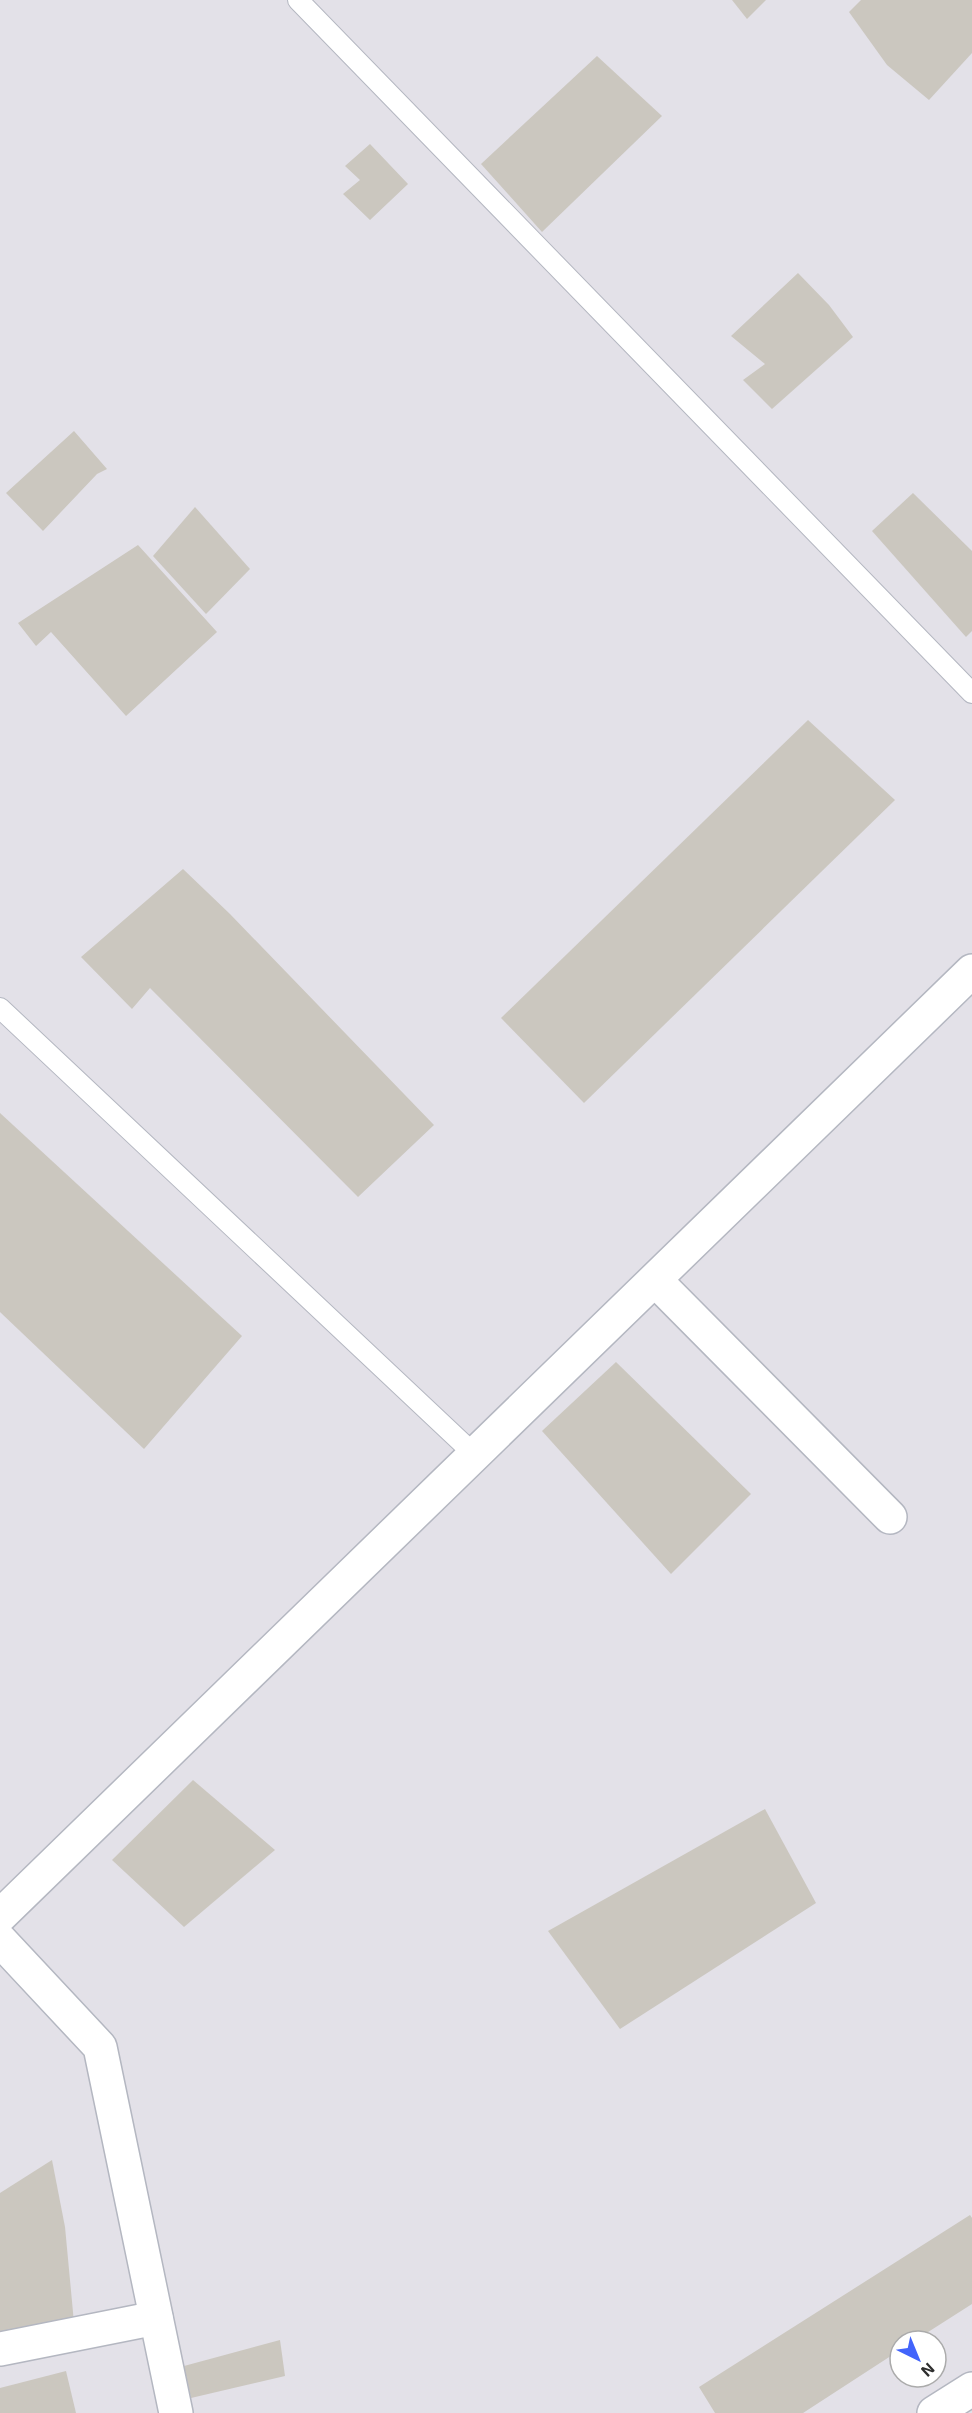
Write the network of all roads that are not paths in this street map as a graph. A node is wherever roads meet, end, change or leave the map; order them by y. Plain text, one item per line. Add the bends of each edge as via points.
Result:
1 (298, 0) edge
2 (972, 693) edge
3 (972, 971) edge
4 (0, 1008) edge
5 (655, 1280) junction
6 (475, 1455) junction
7 (890, 1517) dead end
8 (0, 1916) edge
9 (0, 1940) edge
10 (156, 2318) junction
11 (0, 2349) edge
12 (972, 2389) edge
13 (176, 2413) edge
14 (934, 2413) edge

1 - 2 lane
3 - 5 street
4 - 6 lane
5 - 6 street
5 - 7 street
6 - 8 street
9 - 10 street via 100,2047
10 - 11 street
10 - 13 street
12 - 14 street

